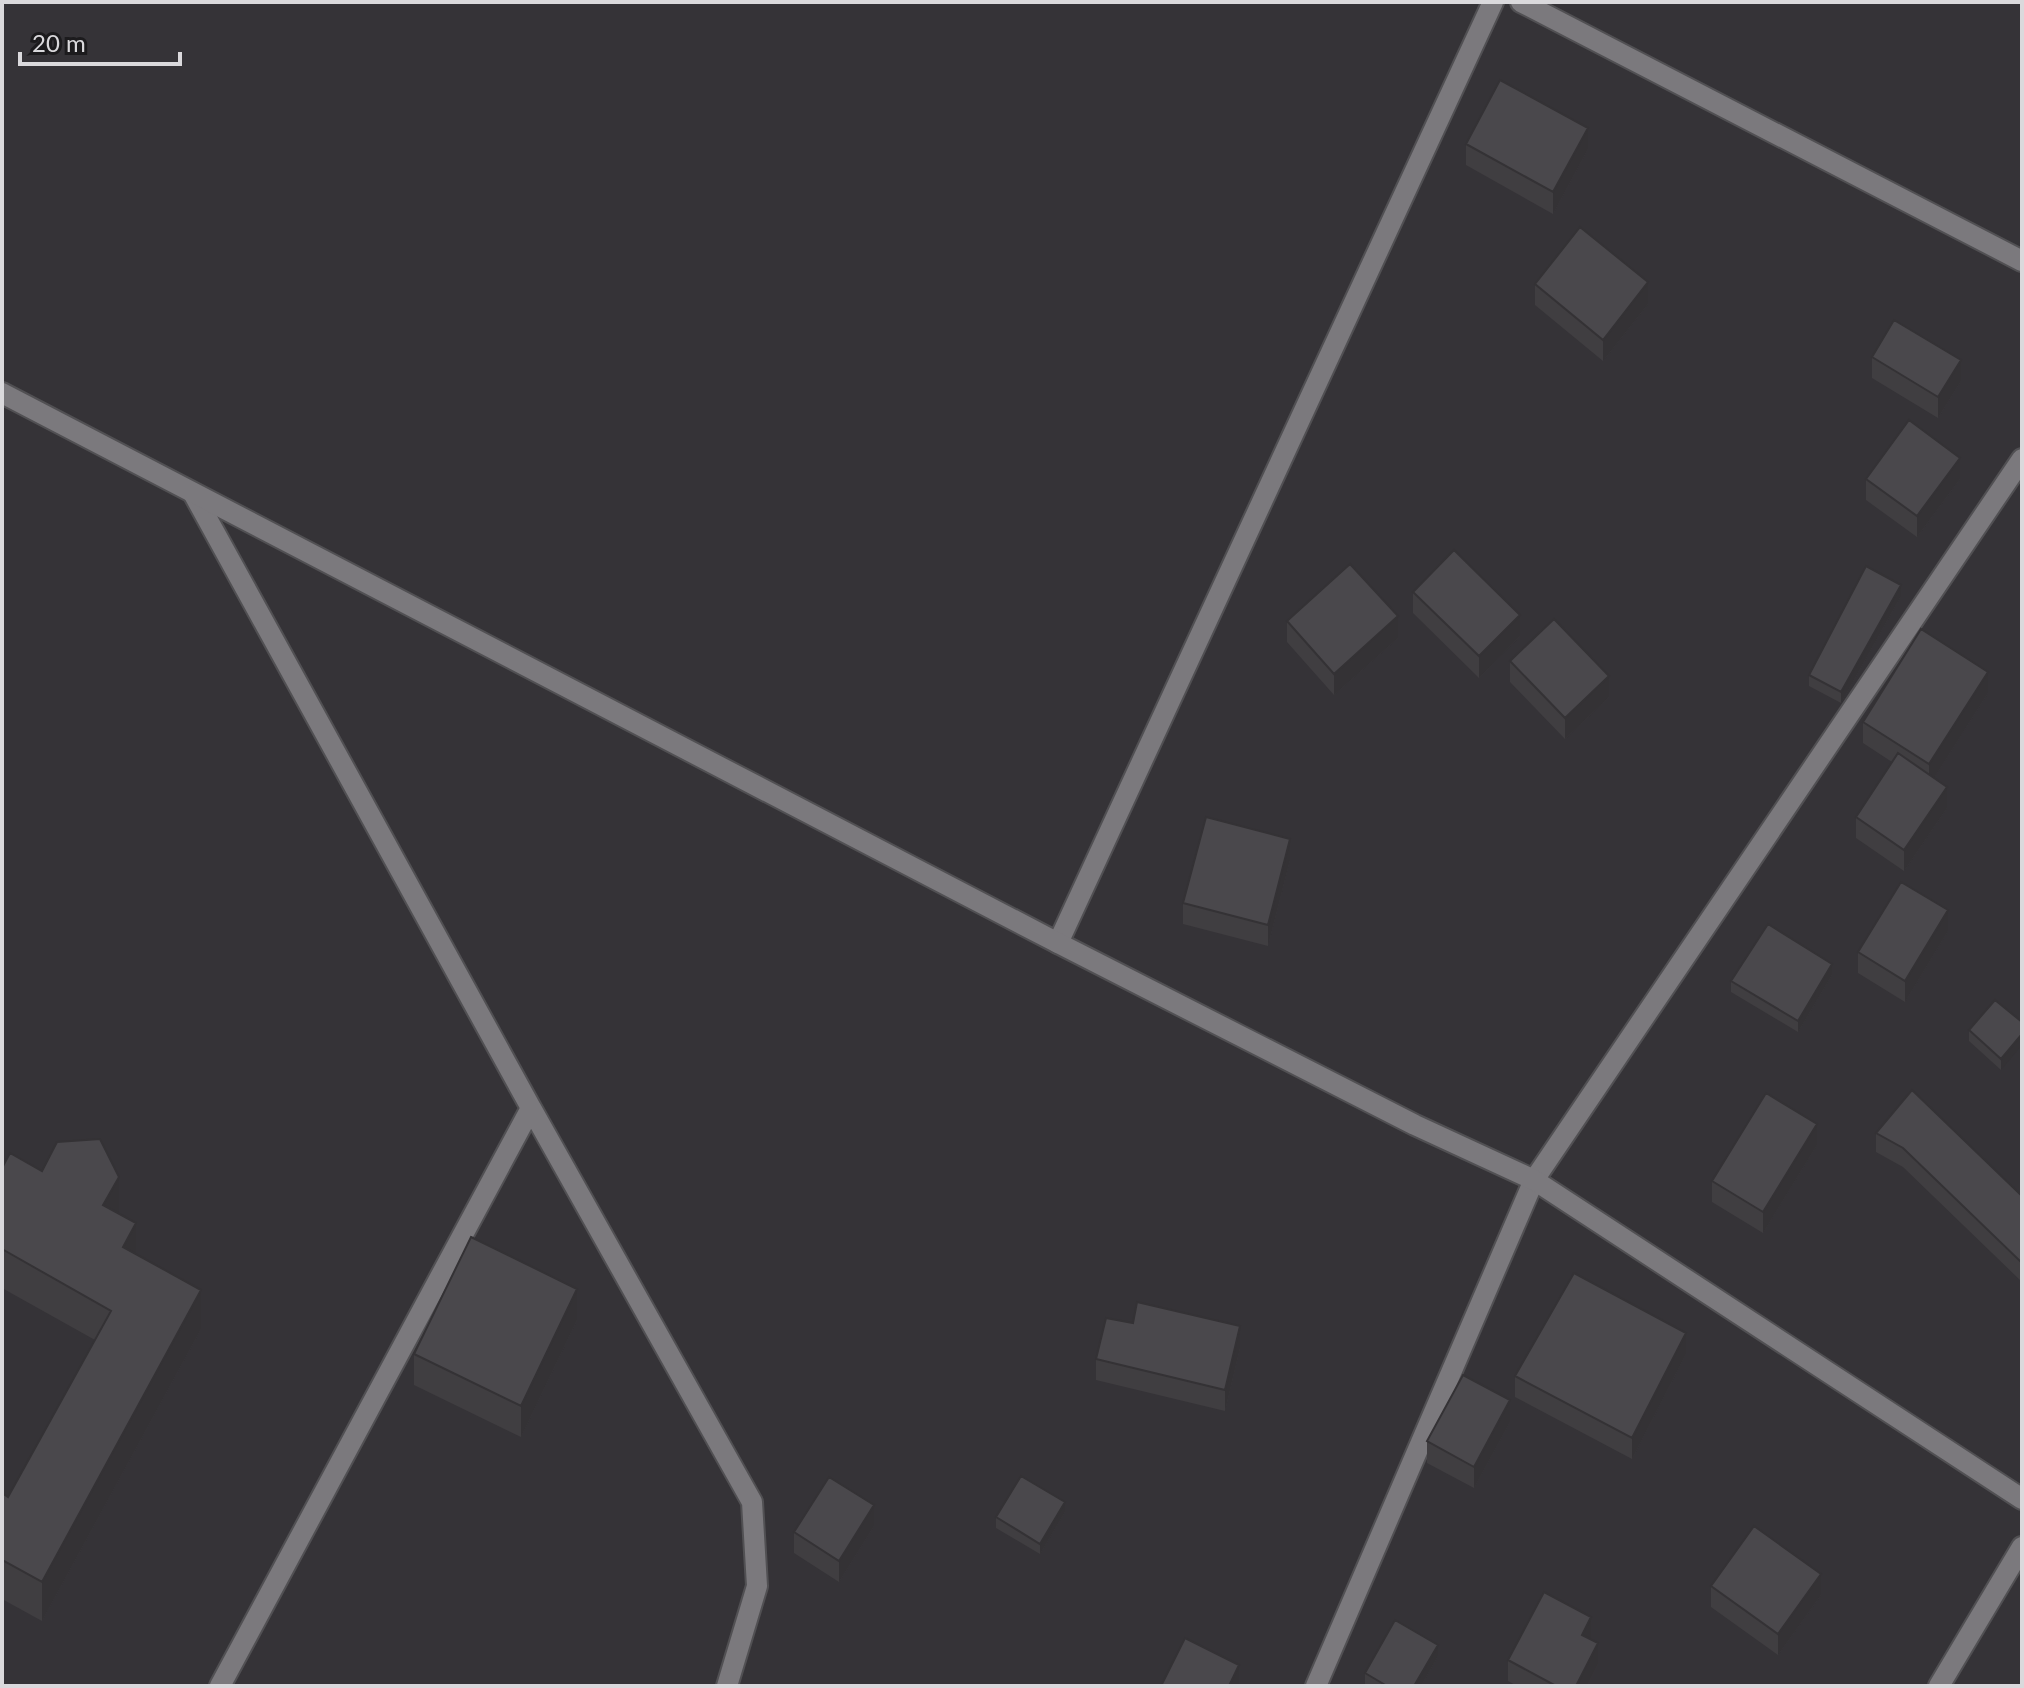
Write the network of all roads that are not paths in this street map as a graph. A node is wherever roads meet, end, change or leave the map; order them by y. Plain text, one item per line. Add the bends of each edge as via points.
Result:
1 (1493, 2) edge
2 (1521, 2) edge
3 (2022, 261) edge
4 (2, 393) edge
5 (2022, 459) edge
6 (193, 493) junction
7 (1058, 943) junction
8 (531, 1108) junction
9 (1534, 1180) junction
10 (2022, 1499) edge
11 (2022, 1547) edge
12 (220, 1686) edge
13 (727, 1686) edge
14 (1316, 1686) edge
15 (1939, 1686) edge

1 - 7 street
2 - 3 street
4 - 6 street
5 - 9 street
6 - 7 street
6 - 8 street
7 - 9 street
8 - 12 street
8 - 13 street via 752,1502 757,1586
9 - 10 street
9 - 14 street
11 - 15 street

